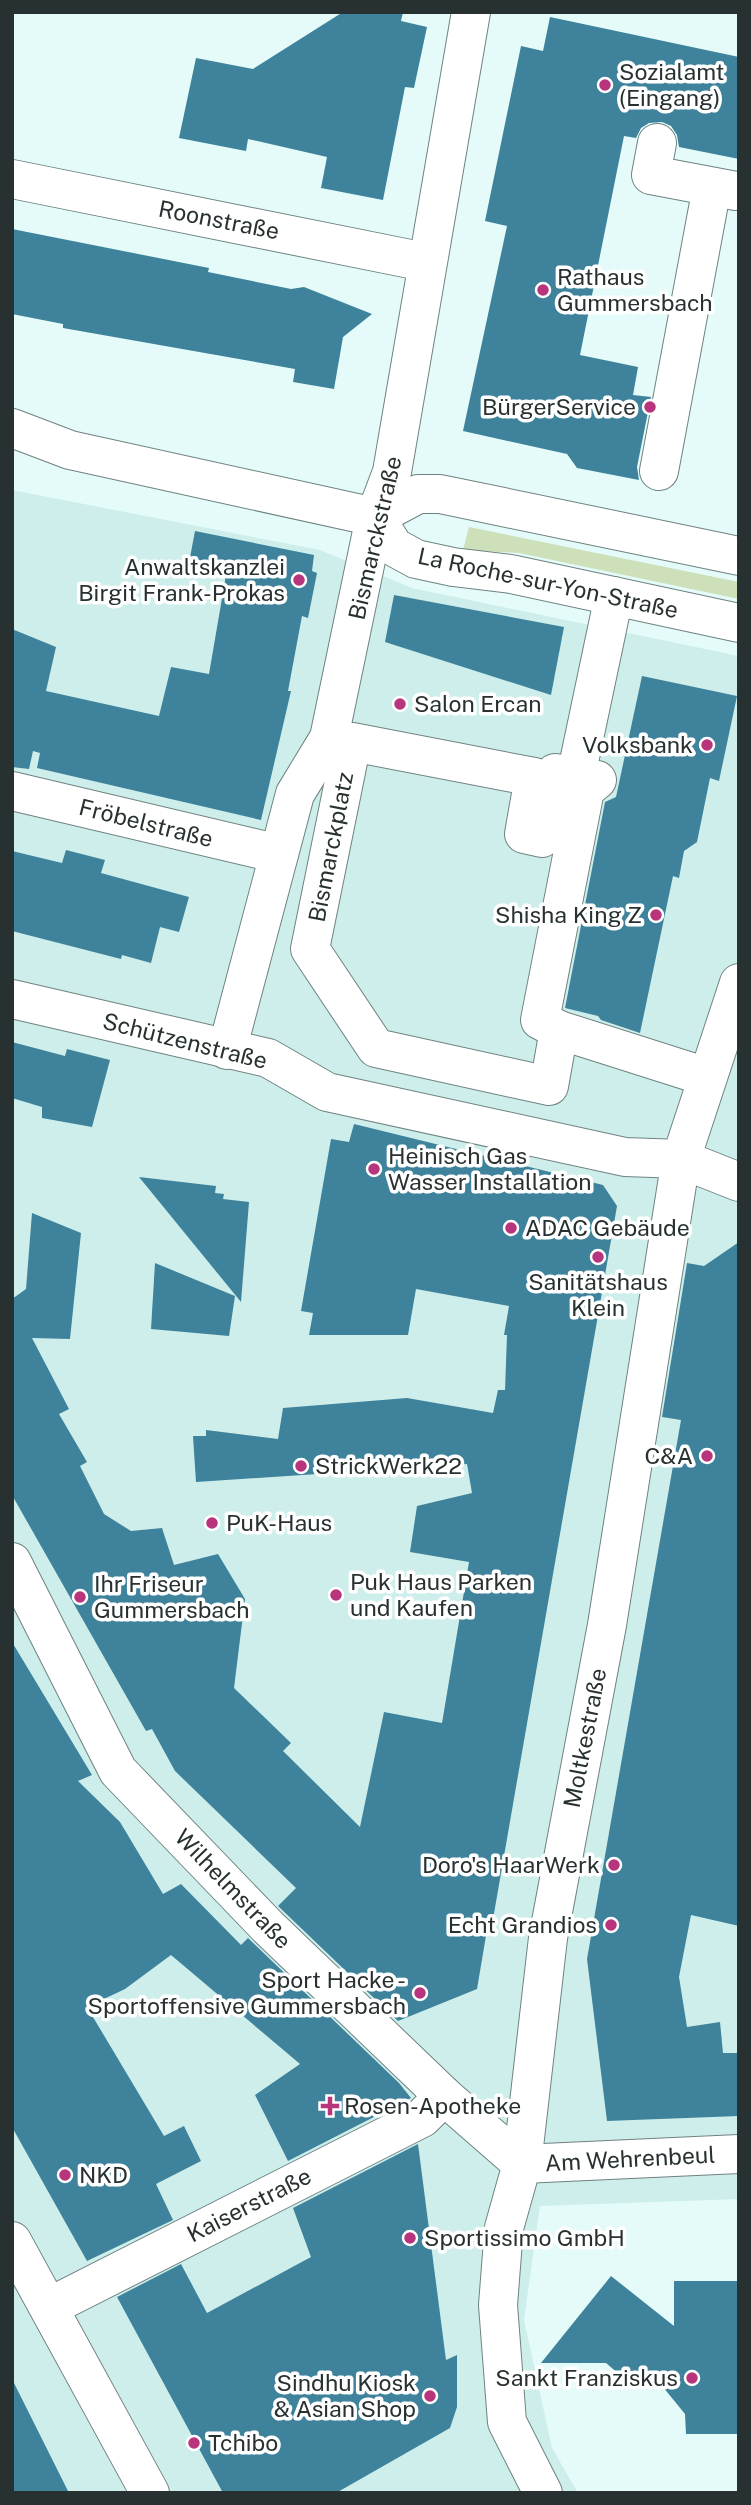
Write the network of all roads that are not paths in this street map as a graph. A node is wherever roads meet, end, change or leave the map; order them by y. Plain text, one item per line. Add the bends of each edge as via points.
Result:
1 (471, 12) edge
2 (657, 143) dead end
3 (12, 179) edge
4 (726, 190) edge
5 (425, 262) junction
6 (12, 428) edge
7 (659, 471) dead end
8 (375, 517) junction
9 (739, 556) edge
10 (614, 596) junction
11 (739, 623) edge
12 (306, 776) junction
13 (576, 776) junction
14 (343, 785) junction
15 (12, 791) edge
16 (279, 854) junction
17 (739, 983) edge
18 (12, 999) edge
19 (559, 1030) junction
20 (227, 1050) junction
21 (707, 1077) junction
22 (681, 1159) junction
23 (739, 1182) edge
24 (12, 1562) edge
25 (444, 2096) junction
26 (739, 2154) edge
27 (522, 2164) junction
28 (12, 2241) edge
29 (49, 2307) junction
30 (150, 2493) edge
31 (543, 2493) edge

1 - 5 street, Bismarckstraße
2 - 4 street via 651,175
3 - 5 street, Roonstraße
4 - 7 street
5 - 8 street, Bismarckstraße via 425,288 392,472
6 - 8 street via 70,450
8 - 9 street via 418,494 440,494
8 - 10 street, La Roche-sur-Yon-Straße via 394,547 416,559
8 - 12 street, Bismarckstraße via 329,738
10 - 11 street, La Roche-sur-Yon-Straße
10 - 13 street
12 - 14 street
12 - 16 street, Bismarckstraße via 295,794
13 - 14 street, Bismarckplatz via 555,773 542,838 524,834 534,777 352,742
13 - 19 street via 597,780 585,790 540,1020
14 - 19 street, Bismarckplatz via 310,949 376,1048 548,1086
15 - 16 street, Fröbelstraße
16 - 20 street, Bismarckstraße
17 - 21 street, Moltkestraße
18 - 20 street, Schützenstraße
19 - 21 street
20 - 22 street, Schützenstraße via 268,1058 327,1092 625,1157
21 - 22 street, Moltkestraße
22 - 23 street, Schützenstraße
22 - 27 street, Moltkestraße via 607,1625 548,1938
24 - 25 street, Wilhelmstraße via 118,1771 268,1927
25 - 27 street, Wilhelmstraße
25 - 29 street, Kaiserstraße via 422,2118
26 - 27 street, Am Wehrenbeul
27 - 31 street, Moltkestraße via 504,2228 498,2305 507,2422
28 - 29 street
29 - 30 street

